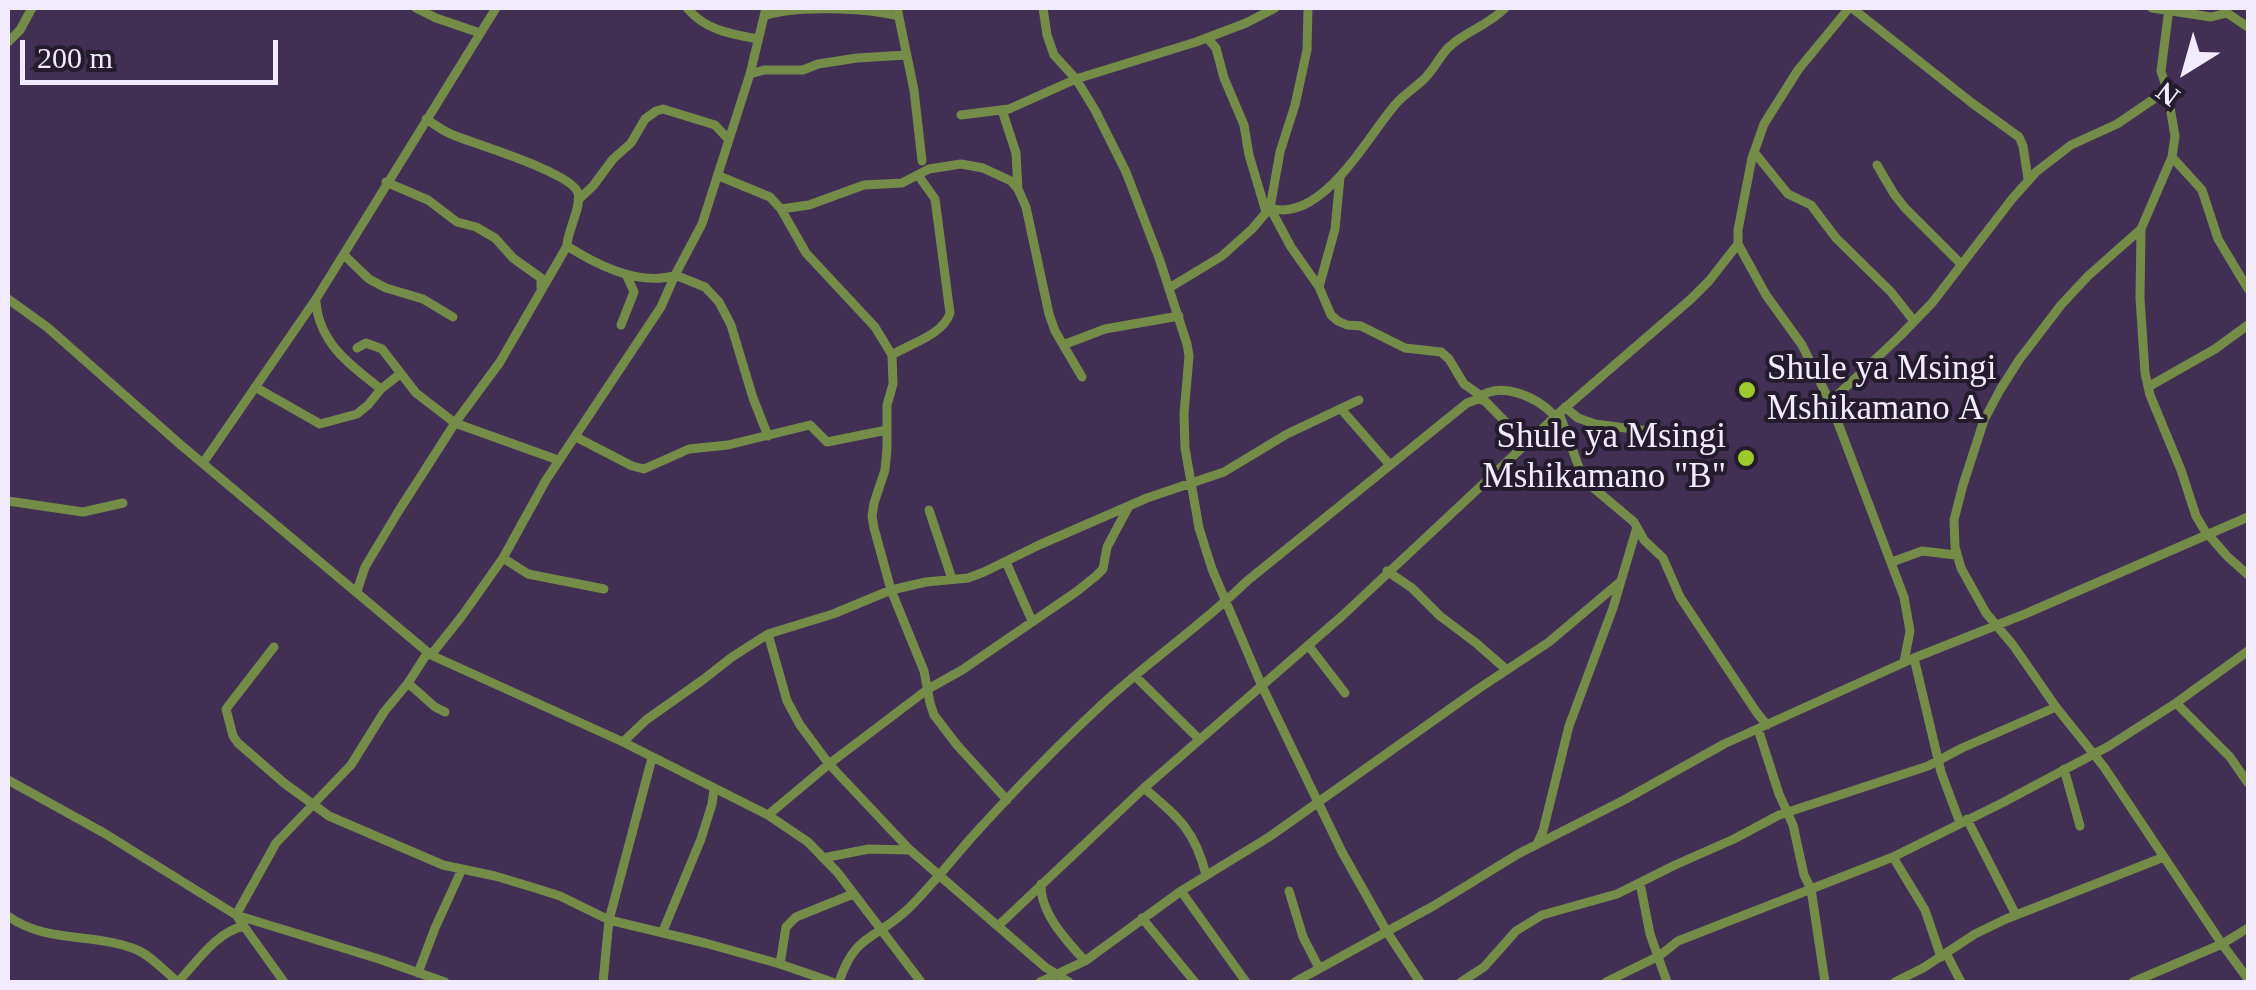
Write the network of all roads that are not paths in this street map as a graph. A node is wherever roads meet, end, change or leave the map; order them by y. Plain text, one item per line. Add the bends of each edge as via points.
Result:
1 (32, 8) edge
2 (416, 8) edge
3 (496, 8) edge
4 (687, 8) edge
5 (1043, 8) edge
6 (1274, 8) edge
7 (1308, 8) edge
8 (1505, 8) edge
9 (1851, 8) edge
10 (2152, 8) edge
11 (2169, 9) edge
12 (2230, 10) edge
13 (765, 12) edge
14 (897, 12) edge
15 (2248, 27) edge
16 (480, 33) junction
17 (1208, 38) junction
18 (758, 39) junction
19 (8, 42) edge
20 (906, 55) junction
21 (750, 74) junction
22 (1076, 79) junction
23 (2168, 90) junction
24 (1002, 110) junction
25 (961, 115) dead end
26 (426, 119) junction
27 (729, 140) junction
28 (1754, 152) junction
29 (2172, 157) junction
30 (922, 161) dead end
31 (1878, 165) dead end
32 (1340, 174) junction
33 (918, 175) junction
34 (719, 176) junction
35 (2028, 180) junction
36 (386, 182) junction
37 (1018, 188) junction
38 (578, 200) junction
39 (782, 210) junction
40 (1268, 210) junction
41 (2141, 228) junction
42 (1738, 244) junction
43 (568, 246) junction
44 (344, 255) junction
45 (1961, 264) junction
46 (626, 274) junction
47 (675, 275) junction
48 (1320, 287) junction
49 (1169, 288) junction
50 (2248, 289) edge
51 (542, 290) junction
52 (8, 299) edge
53 (316, 299) junction
54 (1179, 316) junction
55 (453, 317) dead end
56 (1914, 321) junction
57 (621, 325) dead end
58 (2248, 325) edge
59 (1063, 344) junction
60 (357, 348) dead end
61 (892, 355) junction
62 (400, 374) junction
63 (1082, 378) dead end
64 (2148, 387) junction
65 (255, 388) junction
66 (381, 389) junction
67 (1479, 397) junction
68 (1360, 400) dead end
69 (1830, 402) junction
70 (1341, 409) junction
71 (1560, 412) junction
72 (456, 423) junction
73 (887, 430) junction
74 (1656, 432) dead end
75 (768, 436) junction
76 (576, 437) junction
77 (1526, 443) junction
78 (558, 460) junction
79 (203, 463) junction
80 (1390, 466) junction
81 (1190, 482) junction
82 (8, 501) edge
83 (123, 503) dead end
84 (1129, 506) junction
85 (929, 510) dead end
86 (2248, 517) edge
87 (1636, 527) junction
88 (2208, 534) junction
89 (1956, 554) junction
90 (503, 558) junction
91 (1006, 562) junction
92 (1892, 562) junction
93 (1387, 571) junction
94 (2248, 575) edge
95 (952, 579) junction
96 (1620, 582) junction
97 (604, 589) dead end
98 (891, 590) junction
99 (356, 591) junction
100 (1225, 602) junction
101 (1032, 622) junction
102 (1998, 626) junction
103 (768, 634) junction
104 (1308, 645) junction
105 (274, 647) dead end
106 (2248, 651) edge
107 (429, 654) junction
108 (1909, 660) junction
109 (1507, 670) junction
110 (1135, 676) junction
111 (408, 683) junction
112 (1261, 684) junction
113 (928, 689) junction
114 (1345, 692) dead end
115 (2176, 703) junction
116 (2056, 706) junction
117 (445, 712) dead end
118 (1762, 727) junction
119 (1199, 739) junction
120 (623, 742) junction
121 (2093, 754) junction
122 (652, 758) junction
123 (1938, 761) junction
124 (829, 764) junction
125 (2064, 769) junction
126 (8, 780) edge
127 (2248, 783) edge
128 (1144, 788) junction
129 (714, 789) junction
130 (1007, 800) junction
131 (1320, 801) junction
132 (313, 806) junction
133 (1787, 812) junction
134 (768, 815) junction
135 (1963, 821) junction
136 (2080, 826) dead end
137 (1535, 846) junction
138 (910, 850) junction
139 (1894, 857) junction
140 (2164, 857) junction
141 (823, 858) junction
142 (462, 870) junction
143 (1206, 875) junction
144 (940, 876) junction
145 (1640, 883) junction
146 (1041, 884) junction
147 (1811, 889) junction
148 (1181, 891) junction
149 (1289, 892) dead end
150 (854, 894) junction
151 (236, 915) junction
152 (2016, 915) junction
153 (8, 916) edge
154 (1142, 918) junction
155 (609, 920) junction
156 (244, 926) junction
157 (999, 926) junction
158 (2248, 928) edge
159 (882, 931) junction
160 (663, 932) junction
161 (1387, 932) junction
162 (2222, 944) junction
163 (1943, 955) junction
164 (1659, 956) junction
165 (1085, 961) junction
166 (780, 964) junction
167 (1319, 968) junction
168 (418, 973) junction
169 (1055, 974) junction
170 (2248, 979) edge
171 (1194, 981) edge
172 (284, 982) edge
173 (444, 982) edge
174 (603, 982) edge
175 (832, 982) edge
176 (840, 982) edge
177 (921, 982) edge
178 (1040, 982) edge
179 (1068, 982) edge
180 (1246, 982) edge
181 (1295, 982) edge
182 (1420, 982) edge
183 (1461, 982) edge
184 (1606, 982) edge
185 (1667, 982) edge
186 (1825, 982) edge
187 (1895, 982) edge
188 (1961, 982) edge
189 (2133, 982) edge

1 - 19 street
2 - 16 street
3 - 16 street
4 - 18 street via 712,28
5 - 22 street via 1050,45
6 - 17 street
7 - 40 street via 1307,50
8 - 32 street via 1448,48
9 - 28 street via 1783,92
9 - 35 street via 2019,137
10 - 11 street
11 - 12 street via 2210,17
11 - 23 street via 2161,61
12 - 15 street
13 - 14 street
13 - 18 street
14 - 20 street
16 - 26 street
17 - 22 street
17 - 40 street via 1241,117
18 - 21 street
20 - 21 street
20 - 30 street
21 - 27 street
22 - 24 street
22 - 49 street via 1126,172
23 - 29 street
23 - 35 street via 2066,148
24 - 25 street
24 - 37 street via 1016,153
26 - 36 street
26 - 38 street via 566,180
27 - 34 street
27 - 38 street via 714,125 656,110
28 - 42 street
28 - 56 street
29 - 41 street
29 - 50 street via 2202,190 2218,239
31 - 45 street via 1905,208
32 - 40 street via 1308,203
32 - 48 street
33 - 37 street via 965,164
33 - 39 street
33 - 61 street via 935,199 950,313 945,325
34 - 39 street via 770,196
34 - 47 street
35 - 45 street
36 - 44 street
36 - 51 street via 498,240 541,278
37 - 59 street via 1049,314
38 - 43 street
39 - 61 street via 806,253
40 - 48 street
40 - 49 street via 1222,256
41 - 64 street
41 - 89 street via 2061,305 2000,390 1962,485
42 - 69 street
42 - 71 street via 1691,300
43 - 46 street
43 - 51 street
44 - 53 street
44 - 55 street via 369,279
45 - 56 street
46 - 47 street
46 - 57 street via 634,292
47 - 75 street via 719,302
47 - 76 street
48 - 67 street via 1342,324 1405,348 1441,352
49 - 54 street
51 - 72 street
52 - 79 street
53 - 65 street
53 - 66 street via 334,350
54 - 59 street
54 - 81 street via 1190,356 1184,414
56 - 69 street
58 - 64 street
59 - 63 street
60 - 62 street via 380,348
61 - 73 street
62 - 66 street
62 - 72 street
64 - 88 street
65 - 66 street via 320,424 357,414
65 - 79 street
67 - 71 street via 1492,391 1522,394
67 - 77 street
67 - 80 street
68 - 70 street
69 - 92 street
70 - 80 street
70 - 81 street via 1240,464
71 - 74 street
71 - 77 street
71 - 87 street via 1580,470
72 - 78 street
72 - 99 street
73 - 75 street via 831,442 810,425
73 - 98 street via 872,516
75 - 76 street via 690,450 644,469
76 - 78 street
77 - 93 street
78 - 90 street
79 - 99 street
80 - 100 street
81 - 84 street
81 - 100 street
82 - 83 street via 83,512
84 - 91 street
84 - 101 street via 1100,572
85 - 95 street
86 - 88 street
87 - 96 street
87 - 118 street via 1663,558 1680,597
88 - 94 street
88 - 102 street
89 - 92 street via 1922,551
89 - 102 street
90 - 97 street via 528,574
90 - 107 street
91 - 95 street
91 - 101 street
92 - 108 street via 1908,613
93 - 104 street
93 - 109 street
95 - 98 street
96 - 109 street
96 - 137 street
98 - 103 street
98 - 113 street
99 - 107 street
100 - 110 street
100 - 112 street
101 - 113 street
102 - 108 street
102 - 116 street
103 - 120 street
103 - 124 street via 788,701
104 - 112 street
104 - 114 street
105 - 132 street via 226,716 238,743
106 - 115 street
107 - 111 street
107 - 120 street
108 - 118 street
108 - 123 street
109 - 131 street
110 - 119 street
110 - 130 street
111 - 117 street
111 - 132 street
112 - 119 street
112 - 131 street
113 - 124 street
113 - 130 street via 943,728
115 - 121 street
115 - 127 street
116 - 121 street
116 - 123 street
118 - 133 street
118 - 137 street
119 - 128 street
120 - 122 street
121 - 125 street
121 - 140 street
122 - 129 street
122 - 155 street
123 - 133 street
123 - 135 street
124 - 134 street
124 - 138 street
125 - 135 street
125 - 136 street
126 - 151 street
128 - 143 street via 1186,826
128 - 146 street
129 - 134 street
129 - 160 street
130 - 144 street
131 - 143 street
131 - 161 street
132 - 142 street
132 - 151 street via 276,843
133 - 145 street
133 - 147 street
134 - 141 street
135 - 139 street
135 - 152 street
137 - 161 street
138 - 141 street
138 - 144 street
139 - 147 street
139 - 163 street
140 - 152 street
140 - 162 street
141 - 150 street
142 - 155 street via 560,896
142 - 168 street
143 - 148 street
144 - 157 street
144 - 159 street
145 - 164 street
145 - 183 street via 1532,920
146 - 157 street
146 - 165 street via 1044,906
147 - 164 street via 1678,941
147 - 186 street
148 - 154 street
148 - 180 street
149 - 167 street
150 - 159 street
150 - 166 street via 796,917 786,927
151 - 156 street
151 - 168 street
152 - 163 street
153 - 156 street via 40,930 138,950 178,982 221,936
154 - 165 street
154 - 171 street
155 - 160 street
155 - 174 street
156 - 172 street
157 - 169 street
158 - 162 street
159 - 176 street via 856,947
159 - 177 street
160 - 166 street
161 - 167 street
161 - 182 street
162 - 170 street
162 - 189 street
163 - 187 street
163 - 188 street
164 - 184 street
164 - 185 street
165 - 169 street
166 - 175 street
167 - 181 street
168 - 173 street
169 - 178 street
169 - 179 street

